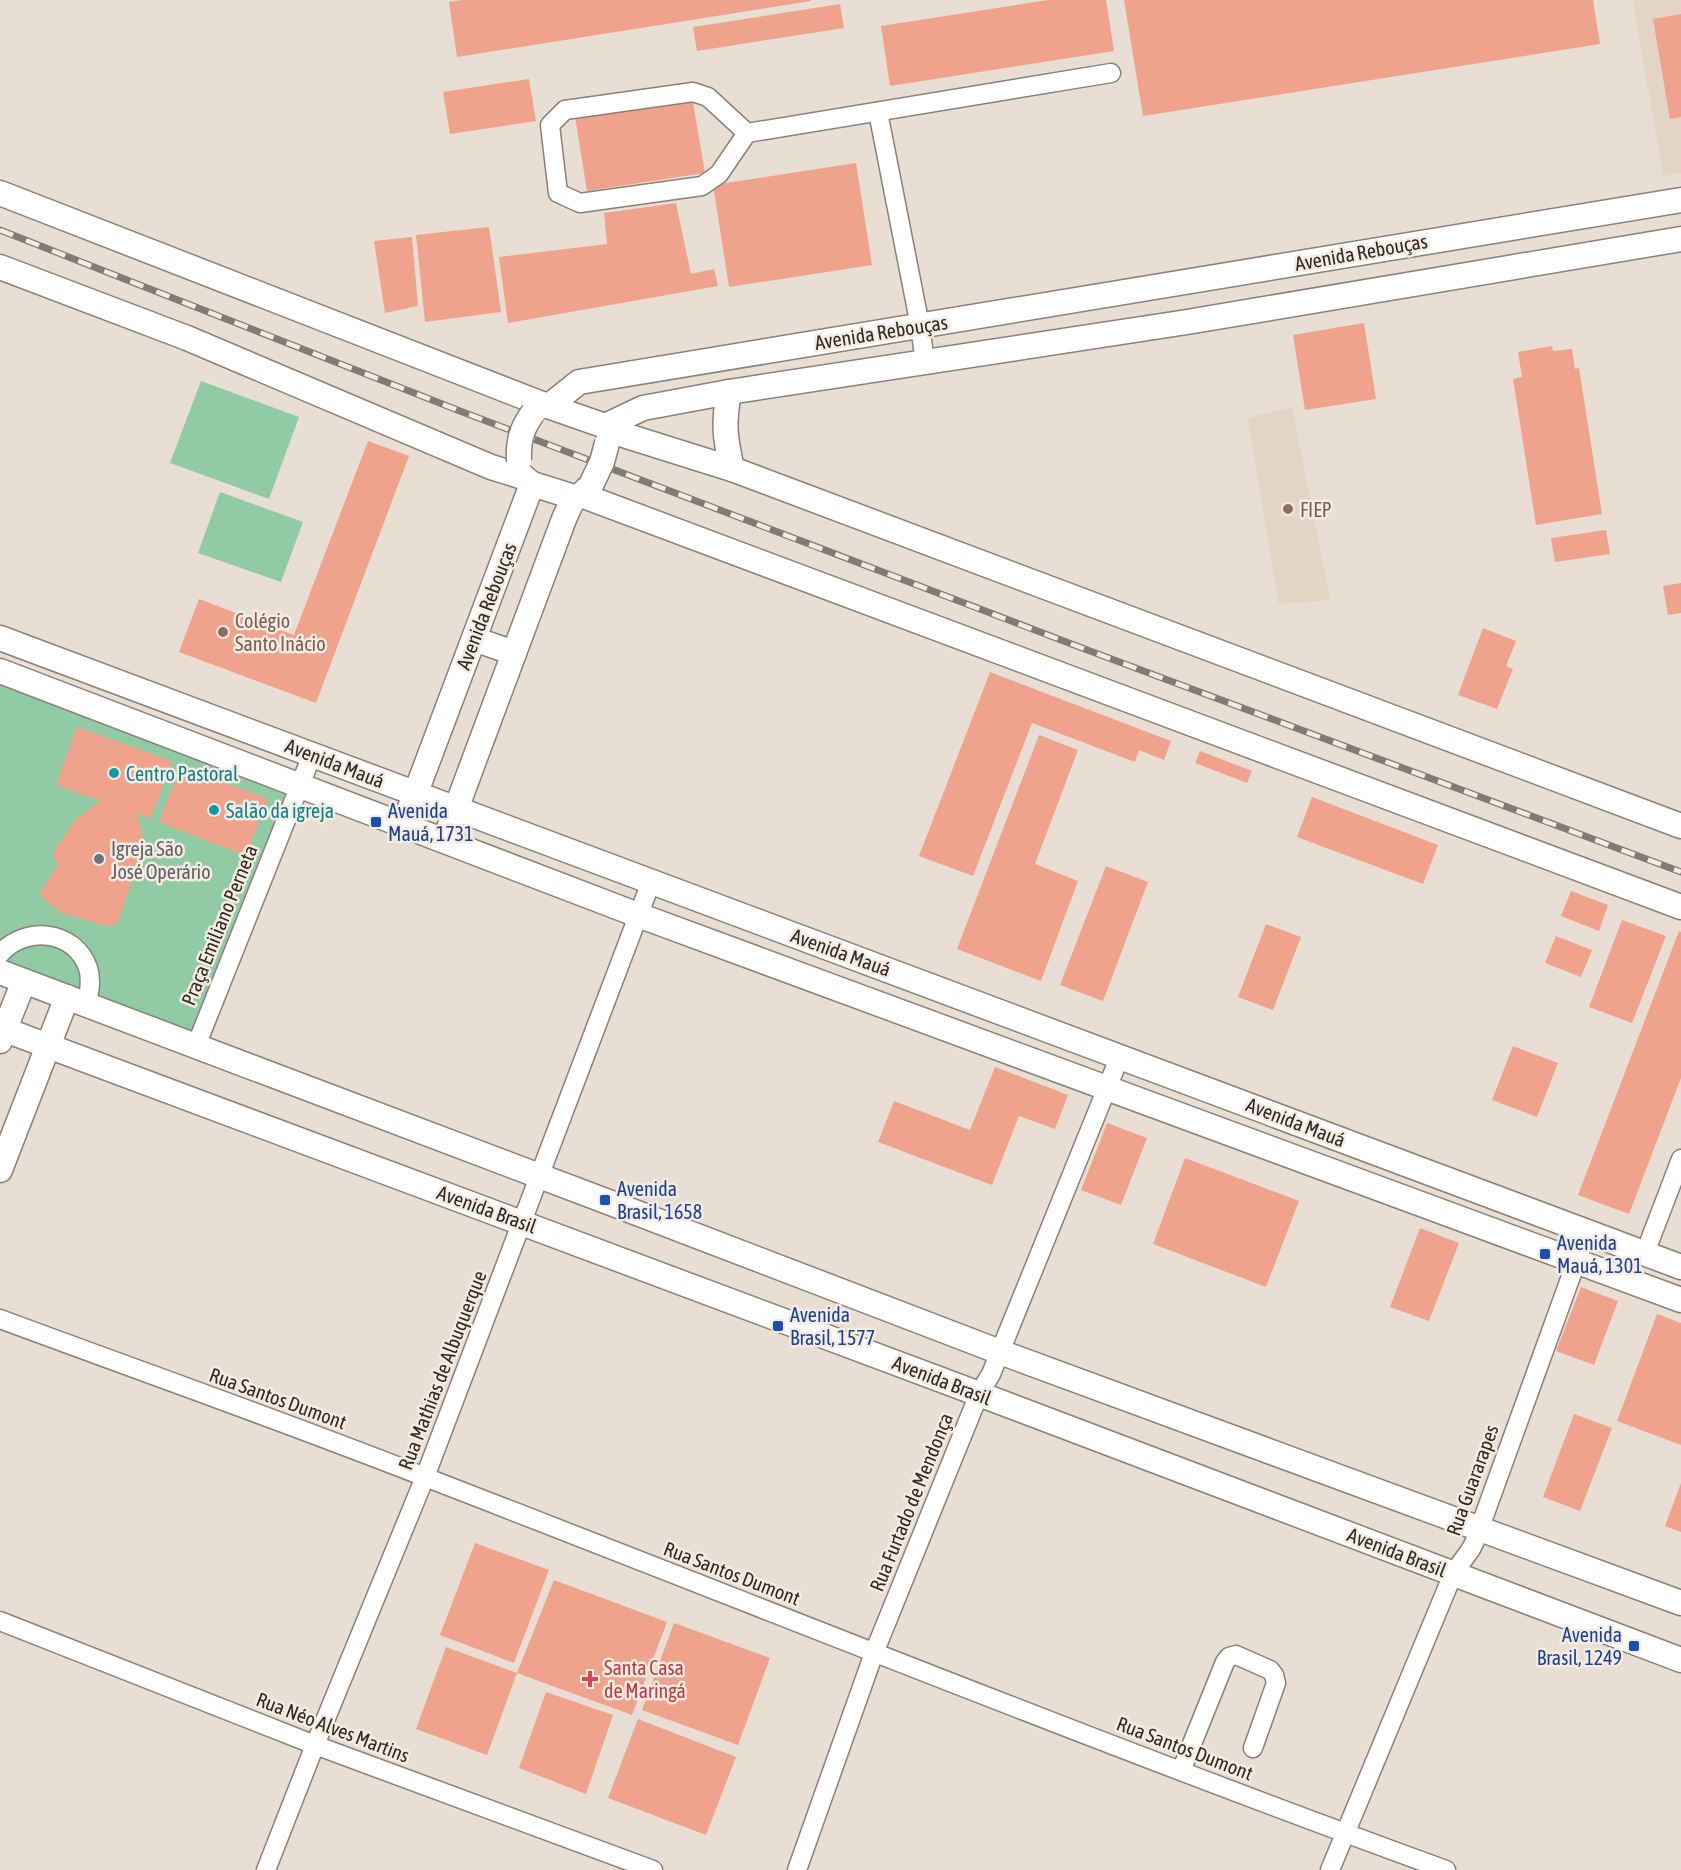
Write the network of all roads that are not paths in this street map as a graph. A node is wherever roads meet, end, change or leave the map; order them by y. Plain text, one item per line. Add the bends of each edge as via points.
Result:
1 (1111, 73) dead end
2 (878, 111) junction
3 (747, 133) junction
4 (0, 193) edge
5 (1681, 200) edge
6 (1577, 216) junction
7 (1681, 239) edge
8 (1584, 255) junction
9 (0, 267) edge
10 (1181, 282) junction
11 (1187, 322) junction
12 (920, 326) junction
13 (925, 362) junction
14 (729, 392) junction
15 (541, 408) junction
16 (607, 433) junction
17 (732, 469) junction
18 (524, 474) junction
19 (582, 492) junction
20 (0, 638) edge
21 (474, 639) junction
22 (514, 653) junction
23 (0, 672) edge
24 (312, 755) junction
25 (299, 786) junction
26 (416, 794) junction
27 (456, 809) junction
28 (404, 825) junction
29 (1681, 826) edge
30 (444, 841) junction
31 (651, 882) junction
32 (1681, 907) edge
33 (638, 915) junction
34 (0, 954) edge
35 (0, 972) edge
36 (24, 981) junction
37 (77, 1001) junction
38 (1, 1033) edge
39 (48, 1046) junction
40 (196, 1046) junction
41 (1119, 1056) junction
42 (1107, 1088) junction
43 (1681, 1159) edge
44 (0, 1170) edge
45 (539, 1176) junction
46 (522, 1222) junction
47 (1587, 1232) junction
48 (1645, 1254) junction
49 (1576, 1260) junction
50 (1681, 1267) edge
51 (1681, 1300) edge
52 (0, 1319) edge
53 (1000, 1352) junction
54 (980, 1394) junction
55 (425, 1477) junction
56 (1479, 1528) junction
57 (1453, 1574) junction
58 (1681, 1603) edge
59 (0, 1621) edge
60 (874, 1653) junction
61 (1681, 1660) edge
62 (315, 1745) junction
63 (1253, 1748) dead end
64 (1181, 1771) junction
65 (1344, 1833) junction
66 (266, 1870) edge
67 (653, 1870) edge
68 (797, 1870) edge
69 (1330, 1870) edge
70 (1446, 1870) edge

1 - 2 street
2 - 3 street
2 - 12 street
3 - 3 street via 719,174 702,186 580,203 558,193 550,125 566,110 693,92 708,97
4 - 15 main road
5 - 6 main road, Avenida Rebouças
6 - 8 main road
6 - 10 main road, Avenida Rebouças
7 - 8 main road, Avenida Rebouças
8 - 11 main road, Avenida Rebouças
9 - 18 main road via 187,338 491,467
10 - 11 main road
10 - 12 main road, Avenida Rebouças
11 - 13 main road, Avenida Rebouças
12 - 13 street
12 - 15 main road, Avenida Rebouças via 579,382
13 - 14 main road, Avenida Rebouças
14 - 16 main road, Avenida Rebouças via 643,408
14 - 17 main road via 724,435
15 - 16 main road
15 - 18 main road, Avenida Rebouças, bridge via 524,424 518,443
16 - 17 main road
16 - 19 main road, bridge via 602,462
17 - 29 main road
18 - 19 main road
18 - 21 main road, Avenida Rebouças
19 - 22 main road via 564,519
19 - 32 main road
20 - 24 main road, Avenida Mauá
21 - 22 main road
21 - 26 main road, Avenida Rebouças
22 - 27 main road
23 - 25 main road, Avenida Mauá
24 - 25 street, Praça Emiliano Perneta
24 - 26 main road, Avenida Mauá
25 - 28 main road, Avenida Mauá
25 - 40 street, Praça Emiliano Perneta
26 - 27 main road, Avenida Mauá
26 - 28 main road, Avenida Rebouças
27 - 30 main road
27 - 31 main road, Avenida Mauá
28 - 30 main road, Avenida Mauá
30 - 33 main road, Avenida Mauá
31 - 33 street, Rua Mathias de Albuquerque
31 - 41 main road, Avenida Mauá
33 - 42 main road, Avenida Mauá
33 - 45 street, Rua Mathias de Albuquerque
34 - 37 street via 18,940 40,934 61,938 81,952 89,970 90,986
35 - 36 main road
36 - 37 main road
36 - 38 main road
37 - 39 main road
37 - 40 main road
38 - 39 main road, Avenida Brasil
39 - 44 main road
39 - 46 main road, Avenida Brasil
40 - 45 main road
41 - 42 street, Rua Furtado de Mendonça
41 - 47 main road, Avenida Mauá
42 - 49 main road, Avenida Mauá
42 - 53 street, Rua Furtado de Mendonça
43 - 48 street
45 - 46 street, Rua Mathias de Albuquerque
45 - 53 main road
46 - 54 main road, Avenida Brasil
46 - 55 street, Rua Mathias de Albuquerque
47 - 48 main road, Avenida Mauá
47 - 49 street, Rua Guararapes
48 - 50 main road, Avenida Mauá
49 - 51 main road, Avenida Mauá
49 - 56 street, Rua Guararapes
52 - 55 street, Rua Santos Dumont
53 - 54 street, Rua Furtado de Mendonça
53 - 56 main road
54 - 57 main road, Avenida Brasil
54 - 60 street, Rua Furtado de Mendonça
55 - 60 street, Rua Santos Dumont
55 - 62 street, Rua Mathias de Albuquerque
56 - 57 street, Rua Guararapes via 1471,1550
56 - 58 main road
57 - 61 main road, Avenida Brasil
57 - 65 street, Rua Guararapes
59 - 62 street, Rua Néo Alves Martins
60 - 64 street, Rua Santos Dumont
60 - 68 street, Rua Furtado de Mendonça
62 - 66 street, Rua Mathias de Albuquerque
62 - 67 street, Rua Néo Alves Martins
63 - 64 street via 1276,1683 1270,1670 1236,1655 1225,1662
64 - 65 street, Rua Santos Dumont
65 - 69 street, Rua Guararapes
65 - 70 street, Rua Santos Dumont

